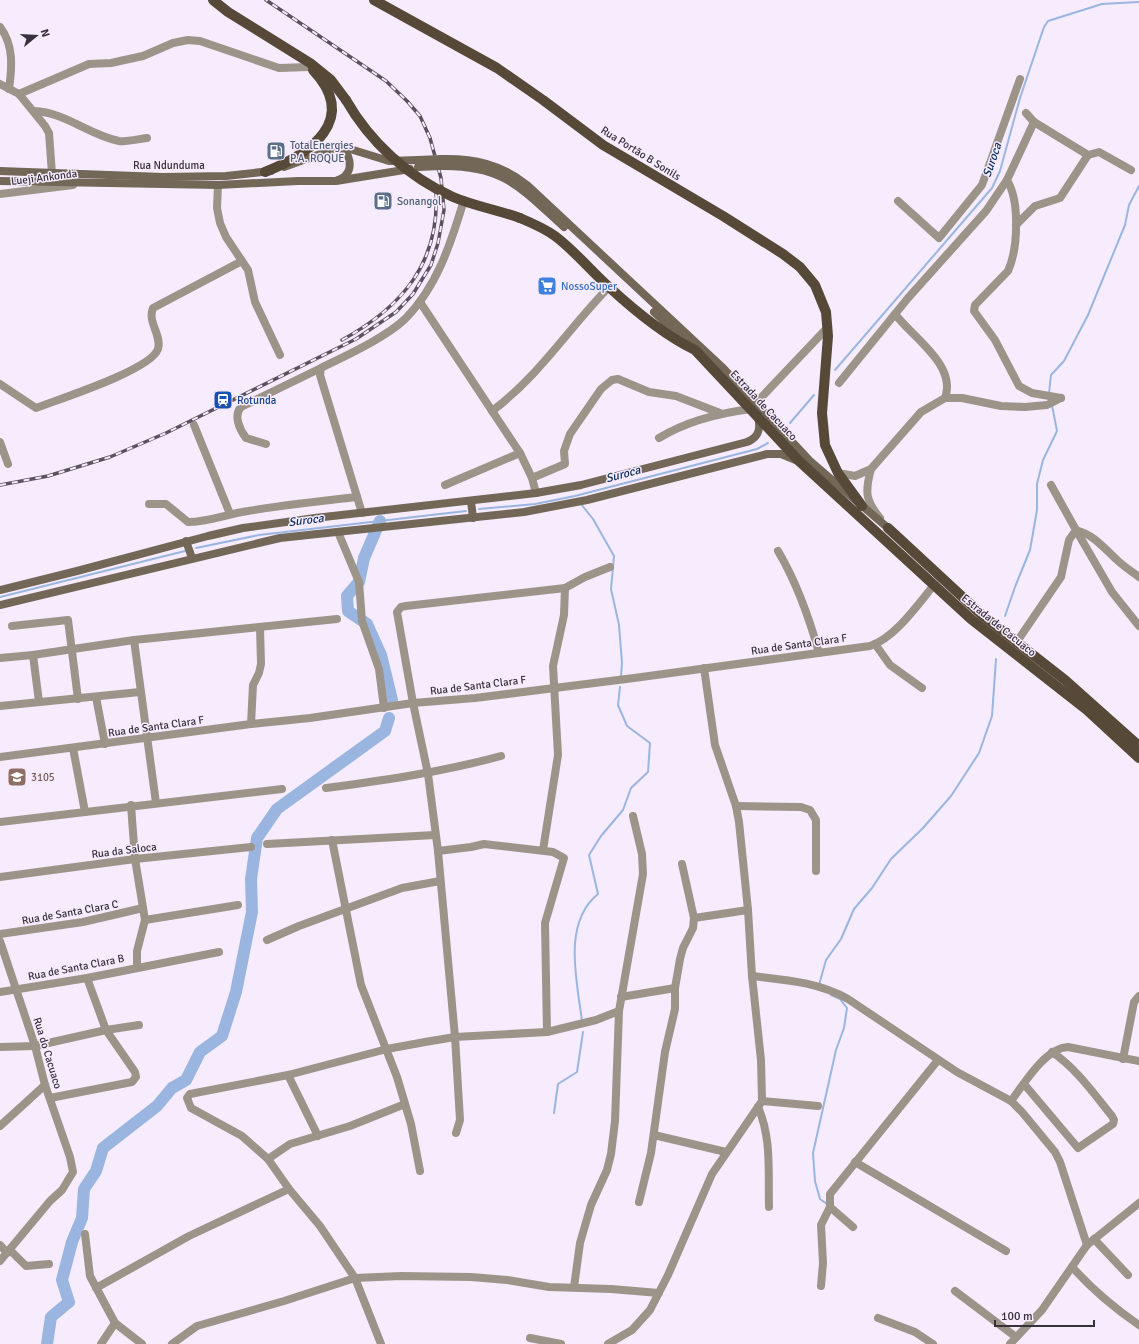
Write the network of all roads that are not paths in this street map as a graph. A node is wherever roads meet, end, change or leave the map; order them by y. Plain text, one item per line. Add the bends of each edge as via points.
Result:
1 (213, 0) edge
2 (374, 0) edge
3 (0, 27) edge
4 (297, 55) junction
5 (309, 67) junction
6 (1020, 79) dead end
7 (0, 84) edge
8 (9, 89) junction
9 (19, 94) junction
10 (34, 111) junction
11 (1026, 113) dead end
12 (1034, 122) junction
13 (147, 138) dead end
14 (334, 149) junction
15 (1088, 156) junction
16 (441, 162) junction
17 (418, 164) junction
18 (1131, 170) dead end
19 (0, 171) edge
20 (265, 172) junction
21 (52, 174) junction
22 (1007, 180) junction
23 (0, 181) edge
24 (336, 181) junction
25 (92, 183) junction
26 (218, 185) junction
27 (0, 194) edge
28 (464, 200) junction
29 (898, 201) dead end
30 (1016, 225) junction
31 (242, 261) junction
32 (609, 287) junction
33 (420, 302) junction
34 (895, 314) junction
35 (828, 327) junction
36 (695, 350) junction
37 (280, 355) dead end
38 (321, 368) junction
39 (839, 383) dead end
40 (0, 384) edge
41 (945, 398) junction
42 (755, 410) junction
43 (492, 411) junction
44 (822, 412) joint
45 (720, 413) junction
46 (194, 425) dead end
47 (659, 438) dead end
48 (784, 439) junction
49 (0, 442) edge
50 (266, 444) dead end
51 (520, 453) junction
52 (799, 461) junction
53 (8, 464) dead end
54 (871, 469) junction
55 (838, 473) junction
56 (532, 478) junction
57 (445, 485) dead end
58 (1051, 485) dead end
59 (536, 493) junction
60 (357, 497) junction
61 (471, 501) junction
62 (150, 504) dead end
63 (862, 506) junction
64 (362, 513) junction
65 (230, 514) junction
66 (473, 518) junction
67 (888, 528) junction
68 (1076, 530) junction
69 (338, 532) junction
70 (186, 541) junction
71 (778, 551) dead end
72 (192, 558) junction
73 (610, 567) dead end
74 (1139, 577) edge
75 (934, 585) junction
76 (565, 588) junction
77 (0, 590) edge
78 (0, 605) edge
79 (338, 619) dead end
80 (12, 626) dead end
81 (1139, 626) edge
82 (260, 627) junction
83 (134, 640) junction
84 (1016, 643) junction
85 (875, 644) junction
86 (73, 649) junction
87 (818, 652) junction
88 (34, 655) junction
89 (0, 658) edge
90 (704, 668) junction
91 (554, 687) junction
92 (922, 688) dead end
93 (140, 692) junction
94 (96, 697) junction
95 (78, 699) junction
96 (39, 702) junction
97 (413, 703) junction
98 (0, 706) edge
99 (384, 708) junction
100 (251, 724) junction
101 (147, 738) junction
102 (105, 744) junction
103 (1139, 746) edge
104 (73, 748) junction
105 (501, 756) dead end
106 (0, 757) edge
107 (1139, 758) edge
108 (428, 774) junction
109 (326, 788) dead end
110 (282, 789) dead end
111 (156, 803) junction
112 (131, 805) junction
113 (736, 806) junction
114 (85, 812) junction
115 (633, 816) dead end
116 (0, 822) edge
117 (435, 835) junction
118 (332, 840) junction
119 (267, 844) dead end
120 (251, 848) dead end
121 (543, 850) junction
122 (438, 851) junction
123 (135, 859) junction
124 (682, 864) dead end
125 (816, 871) dead end
126 (0, 877) edge
127 (440, 880) junction
128 (238, 905) dead end
129 (143, 908) junction
130 (345, 909) junction
131 (748, 910) junction
132 (694, 918) junction
133 (145, 920) junction
134 (0, 934) edge
135 (267, 940) dead end
136 (0, 941) edge
137 (219, 952) dead end
138 (137, 967) junction
139 (752, 976) junction
140 (87, 978) junction
141 (676, 988) junction
142 (16, 990) junction
143 (0, 992) edge
144 (1139, 996) edge
145 (621, 997) junction
146 (619, 1011) junction
147 (140, 1025) dead end
148 (106, 1030) junction
149 (547, 1032) junction
150 (455, 1037) junction
151 (35, 1046) junction
152 (0, 1047) edge
153 (387, 1049) junction
154 (1052, 1052) junction
155 (1123, 1058) junction
156 (938, 1060) junction
157 (1139, 1061) edge
158 (288, 1075) junction
159 (1024, 1084) junction
160 (45, 1085) junction
161 (50, 1098) junction
162 (1011, 1101) junction
163 (405, 1104) junction
164 (760, 1104) junction
165 (818, 1106) dead end
166 (0, 1126) edge
167 (456, 1133) dead end
168 (654, 1135) junction
169 (318, 1136) junction
170 (726, 1152) junction
171 (268, 1159) junction
172 (855, 1162) junction
173 (420, 1171) dead end
174 (289, 1189) junction
175 (639, 1202) dead end
176 (1139, 1203) edge
177 (769, 1207) dead end
178 (830, 1207) junction
179 (853, 1227) dead end
180 (85, 1234) dead end
181 (1094, 1239) junction
182 (0, 1245) edge
183 (1087, 1245) junction
184 (9, 1251) junction
185 (1006, 1251) dead end
186 (0, 1261) edge
187 (49, 1264) dead end
188 (1072, 1267) junction
189 (1128, 1275) dead end
190 (355, 1278) junction
191 (821, 1286) dead end
192 (574, 1287) junction
193 (96, 1288) junction
194 (955, 1291) dead end
195 (659, 1293) junction
196 (878, 1318) dead end
197 (115, 1323) junction
198 (1139, 1325) edge
199 (1016, 1337) junction
200 (530, 1338) dead end
201 (101, 1344) edge
202 (142, 1344) edge
203 (172, 1344) edge
204 (380, 1344) edge
205 (561, 1344) edge
206 (608, 1344) edge
207 (933, 1344) edge
208 (1010, 1344) edge

1 - 4 main road
2 - 35 main road, Rua Portão B Sonils via 497,68 603,145 783,254 800,267 815,285 823,301
3 - 8 street via 7,37 13,68
4 - 5 main road
4 - 28 main road, bridge via 331,80 364,128 388,154 435,188
5 - 9 street via 279,68 208,44 188,40 173,42 129,60 85,65
5 - 20 main road via 323,82 331,102 325,130 319,140 305,152
6 - 29 street via 985,179 939,238
7 - 8 street
8 - 9 street
9 - 10 street
10 - 13 street via 50,113 104,137 120,141
10 - 21 street via 48,133
11 - 12 street
12 - 15 street
12 - 22 street
14 - 17 main road, Estrada de Cacuaco via 350,149 389,161
14 - 20 main road, Rua Ndunduma
14 - 24 main road via 348,156 350,167 345,176
15 - 18 street via 1098,152
15 - 30 street via 1060,198 1036,206
16 - 17 main road, Estrada de Cacuaco, bridge
16 - 36 main road, Estrada de Cacuaco via 487,170 506,178 523,190
16 - 42 main road, Estrada de Cacuaco via 481,162 518,178 692,338
17 - 24 main road, Estrada de Cacuaco
19 - 21 main road, Rua Ndunduma
20 - 21 main road, Rua Ndunduma via 226,176 163,177
22 - 30 street via 1013,193
22 - 34 street via 986,211
23 - 25 main road, Rua Ndunduma
24 - 26 main road, Rua Ndunduma
25 - 26 main road, Rua Ndunduma
25 - 27 street, Lueji Ankonda
26 - 31 street via 217,208 220,223
28 - 32 main road, bridge via 541,227 555,236
28 - 33 street via 439,271
30 - 41 street via 1013,255 1008,271 975,305 974,310 995,340 1019,386 1032,393 1061,398 1047,405 1025,408 962,398
31 - 37 street via 250,277 255,302
31 - 40 street via 153,308 152,320 159,342 156,353 151,359 125,374 36,408
32 - 36 main road via 677,341
32 - 43 street via 537,371
33 - 38 street via 404,320
33 - 43 street
34 - 39 street
34 - 41 street via 944,370 948,389
35 - 42 street
35 - 44 main road, Rua Portão B Sonils
36 - 42 main road, Estrada de Cacuaco
38 - 50 street via 241,407 238,411 237,418 246,438
38 - 60 street via 320,375
41 - 54 street via 921,412
42 - 45 street
42 - 48 main road, Estrada de Cacuaco
42 - 59 main road via 760,431 747,442 581,485
43 - 51 street
44 - 55 main road, Estrada de Cacuaco via 825,445
45 - 47 street
45 - 56 street via 676,396 649,392 618,379 612,380 601,389 570,434 564,451 565,464
46 - 65 street
48 - 52 main road, Estrada de Cacuaco
48 - 63 main road, Estrada de Cacuaco
49 - 53 street
51 - 56 street
51 - 57 street
52 - 66 main road via 782,454 767,454 567,505
52 - 75 main road, Estrada de Cacuaco
54 - 55 street via 855,476
54 - 67 street via 866,485 868,500
55 - 63 main road, Estrada de Cacuaco
56 - 59 street
58 - 68 street
59 - 61 main road
60 - 64 street
60 - 65 street
61 - 64 main road
61 - 66 main road
62 - 65 street via 166,504 188,522 203,522
63 - 67 main road, Estrada de Cacuaco
64 - 70 main road via 279,522
66 - 69 main road
67 - 84 main road, Estrada de Cacuaco
68 - 74 street via 1097,540 1116,560
68 - 81 street via 1112,592
68 - 84 street via 1069,540 1061,577
69 - 72 main road via 280,538
69 - 99 street via 359,582 362,621 380,669
70 - 72 main road
70 - 77 main road
71 - 87 street via 798,589
72 - 78 main road
73 - 76 street
75 - 85 street, Rua de Santa Clara F via 906,618
75 - 107 main road, Estrada de Cacuaco via 971,619 1087,710
76 - 91 street via 564,615 553,666
76 - 97 street via 401,607 397,612
79 - 82 street
80 - 86 street via 68,620
82 - 83 street
82 - 100 street via 260,664 253,685
83 - 86 street
83 - 93 street
84 - 103 main road, Estrada de Cacuaco via 1066,680
85 - 87 street, Rua de Santa Clara F
85 - 92 street via 890,665
86 - 88 street
86 - 95 street
87 - 90 street, Rua de Santa Clara F
88 - 89 street
88 - 96 street
90 - 91 street, Rua de Santa Clara F
90 - 113 street via 715,746
91 - 97 street, Rua de Santa Clara F via 475,698
91 - 121 street via 558,755
93 - 94 street
93 - 101 street
94 - 95 street
94 - 102 street
95 - 96 street
96 - 98 street
97 - 99 street, Rua de Santa Clara F
97 - 108 street
99 - 100 street, Rua de Santa Clara F
100 - 101 street, Rua de Santa Clara F
101 - 102 street, Rua de Santa Clara F
101 - 111 street
102 - 104 street, Rua de Santa Clara F
104 - 106 street, Rua de Santa Clara F
104 - 114 street
105 - 108 street
108 - 109 street
108 - 117 street
110 - 111 street
111 - 112 street
112 - 114 street
112 - 123 street, Rua de Santa Clara B
113 - 125 street via 801,806 810,810 816,820
113 - 131 street
114 - 116 street
115 - 145 street via 642,854 643,874
117 - 118 street
117 - 122 street
118 - 119 street
118 - 130 street
120 - 123 street, Rua da Saloca
121 - 122 street via 484,844
121 - 149 street via 557,852 564,862 545,923
122 - 127 street
123 - 126 street, Rua da Saloca
123 - 129 street, Rua de Santa Clara B
124 - 132 street
127 - 130 street via 402,888
127 - 150 street
128 - 133 street
129 - 133 street, Rua de Santa Clara B
129 - 134 street, Rua de Santa Clara C via 83,922
130 - 135 street
130 - 153 street via 361,984
131 - 132 street
131 - 139 street
132 - 141 street via 693,928 681,954
133 - 138 street, Rua de Santa Clara B via 139,938
136 - 142 street, Rua do Cacuaco
137 - 138 street
138 - 140 street, Rua de Santa Clara B
139 - 156 street via 793,980 830,990
139 - 164 street via 762,1068
140 - 142 street, Rua de Santa Clara B
140 - 148 street
141 - 145 street
141 - 168 street via 675,1009 665,1052
142 - 143 street, Rua de Santa Clara B
142 - 151 street, Rua do Cacuaco
144 - 155 street via 1134,1002
145 - 146 street
146 - 149 street via 596,1020
146 - 192 street via 615,1121 611,1154 607,1170 591,1205 580,1243
147 - 148 street
148 - 151 street
148 - 161 street via 135,1072 136,1078 132,1082
149 - 150 street
150 - 153 street
150 - 167 street via 460,1120
151 - 152 street
151 - 160 street, Rua do Cacuaco
153 - 158 street
153 - 163 street
154 - 155 street via 1068,1047
154 - 159 street
154 - 159 street via 1067,1062 1088,1086 1112,1116 1113,1124 1078,1148
155 - 157 street
156 - 162 street
156 - 172 street
158 - 169 street
158 - 171 street via 196,1092 187,1098 191,1108 242,1136
159 - 162 street
160 - 161 street, Rua do Cacuaco
160 - 166 street
161 - 184 street, Rua do Cacuaco via 73,1172 69,1182
162 - 183 street via 1045,1140 1060,1162
163 - 169 street
163 - 173 street
164 - 165 street
164 - 170 street
164 - 177 street via 767,1136
168 - 170 street
168 - 175 street
169 - 171 street via 285,1146
170 - 195 street via 716,1165 704,1190
171 - 174 street
172 - 178 street via 830,1194
172 - 185 street
174 - 190 street via 320,1226
174 - 193 street via 189,1236
176 - 181 street
178 - 179 street
178 - 191 street via 821,1225
180 - 193 street via 90,1276
181 - 183 street
181 - 189 street
182 - 184 street
183 - 188 street
184 - 186 street
184 - 187 street via 26,1266
188 - 198 street via 1091,1288
188 - 199 street via 1042,1310
190 - 192 street via 471,1277 549,1287
190 - 203 street via 197,1326
190 - 204 street
192 - 195 street
193 - 197 street
194 - 199 street
195 - 206 street via 637,1326
196 - 207 street via 915,1332
197 - 201 street
197 - 202 street
199 - 208 street
200 - 205 street

